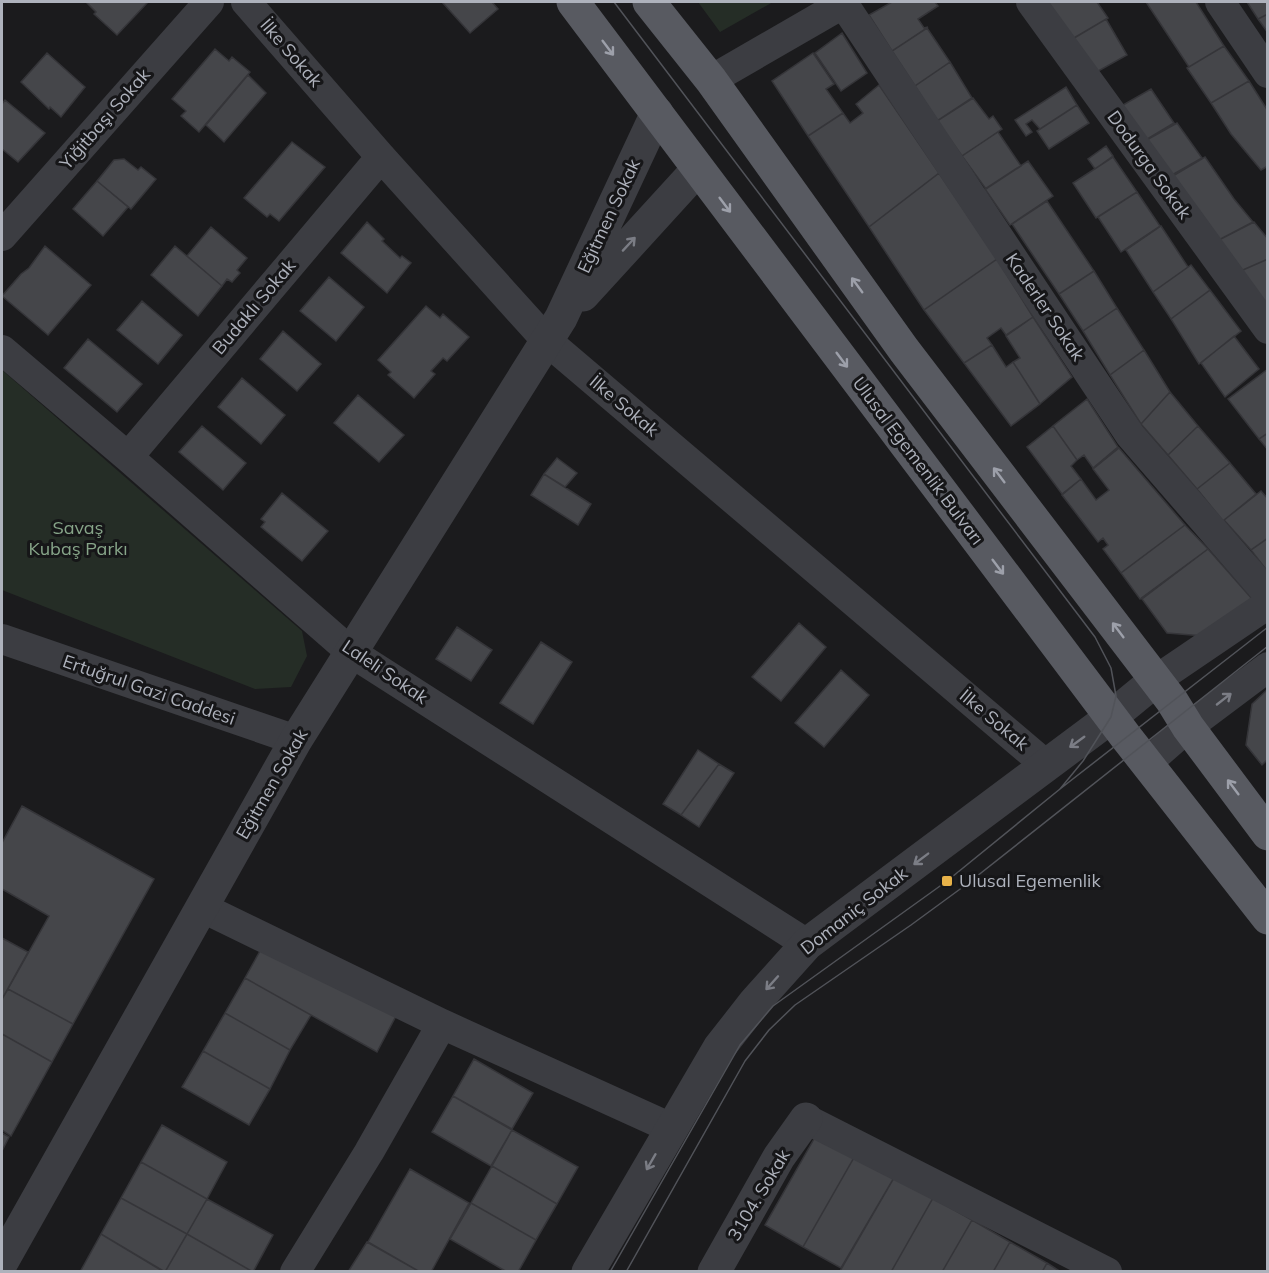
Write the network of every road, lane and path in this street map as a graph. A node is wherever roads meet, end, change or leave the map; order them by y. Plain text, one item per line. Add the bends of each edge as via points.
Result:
1 (209, 2) edge
2 (246, 2) edge
3 (573, 2) edge
4 (649, 2) edge
5 (845, 2) edge
6 (1031, 2) edge
7 (1220, 2) edge
8 (1268, 73) edge
9 (711, 80) junction
10 (657, 113) junction
11 (381, 157) junction
12 (698, 169) junction
13 (2, 236) edge
14 (554, 329) junction
15 (1268, 329) edge
16 (2, 350) edge
17 (128, 457) junction
18 (1268, 594) edge
19 (1268, 604) edge
20 (2, 639) edge
21 (352, 653) junction
22 (1268, 667) edge
23 (1156, 680) junction
24 (1111, 717) junction
25 (1188, 727) junction
26 (296, 740) junction
27 (1147, 763) junction
28 (1046, 765) junction
29 (1268, 834) edge
30 (201, 907) junction
31 (1268, 918) edge
32 (807, 944) junction
33 (442, 1024) junction
34 (806, 1119) joint
35 (671, 1128) junction
36 (2, 1262) edge
37 (295, 1272) edge
38 (588, 1272) edge
39 (714, 1272) edge
40 (1107, 1272) edge

1 - 13 street, Yiğitbaşı Sokak
2 - 11 street, İlke Sokak
3 -> 10 main road, Ulusal Egemenlik Bulvarı
4 - 9 main road
5 - 9 street
5 - 18 street, Kaderler Sokak via 1130,435
6 - 15 street, Dodurga Sokak
7 - 8 street
23 -> 9 main road via 904,350
10 - 12 main road, Ulusal Egemenlik Bulvarı
10 - 14 street, Eğitmen Sokak
11 - 14 street, İlke Sokak
11 - 17 street, Budaklı Sokak
14 -> 12 street, Eğitmen Sokak
12 -> 24 main road, Ulusal Egemenlik Bulvarı
14 - 21 street, Eğitmen Sokak
14 - 28 street, İlke Sokak
16 - 17 street, Laleli Sokak
17 - 21 street, Laleli Sokak
19 - 23 street
20 - 26 street, Ertuğrul Gazi Caddesi
21 - 26 street, Eğitmen Sokak
21 - 32 street, Laleli Sokak
25 -> 22 street
23 - 24 street, Domaniç Sokak
23 - 25 main road
24 - 27 main road, Ulusal Egemenlik Bulvarı
24 -> 28 street, Domaniç Sokak
25 - 27 street
29 -> 25 main road
26 - 30 street, Eğitmen Sokak
27 - 31 main road, Ulusal Egemenlik Bulvarı
28 -> 32 street, Domaniç Sokak
30 - 33 street
30 - 36 street, Eğitmen Sokak
32 -> 35 street, Domaniç Sokak via 719,1048
33 - 35 street
33 - 37 street
34 - 39 street, 3104. Sokak
34 - 40 street
35 -> 38 street, Domaniç Sokak

